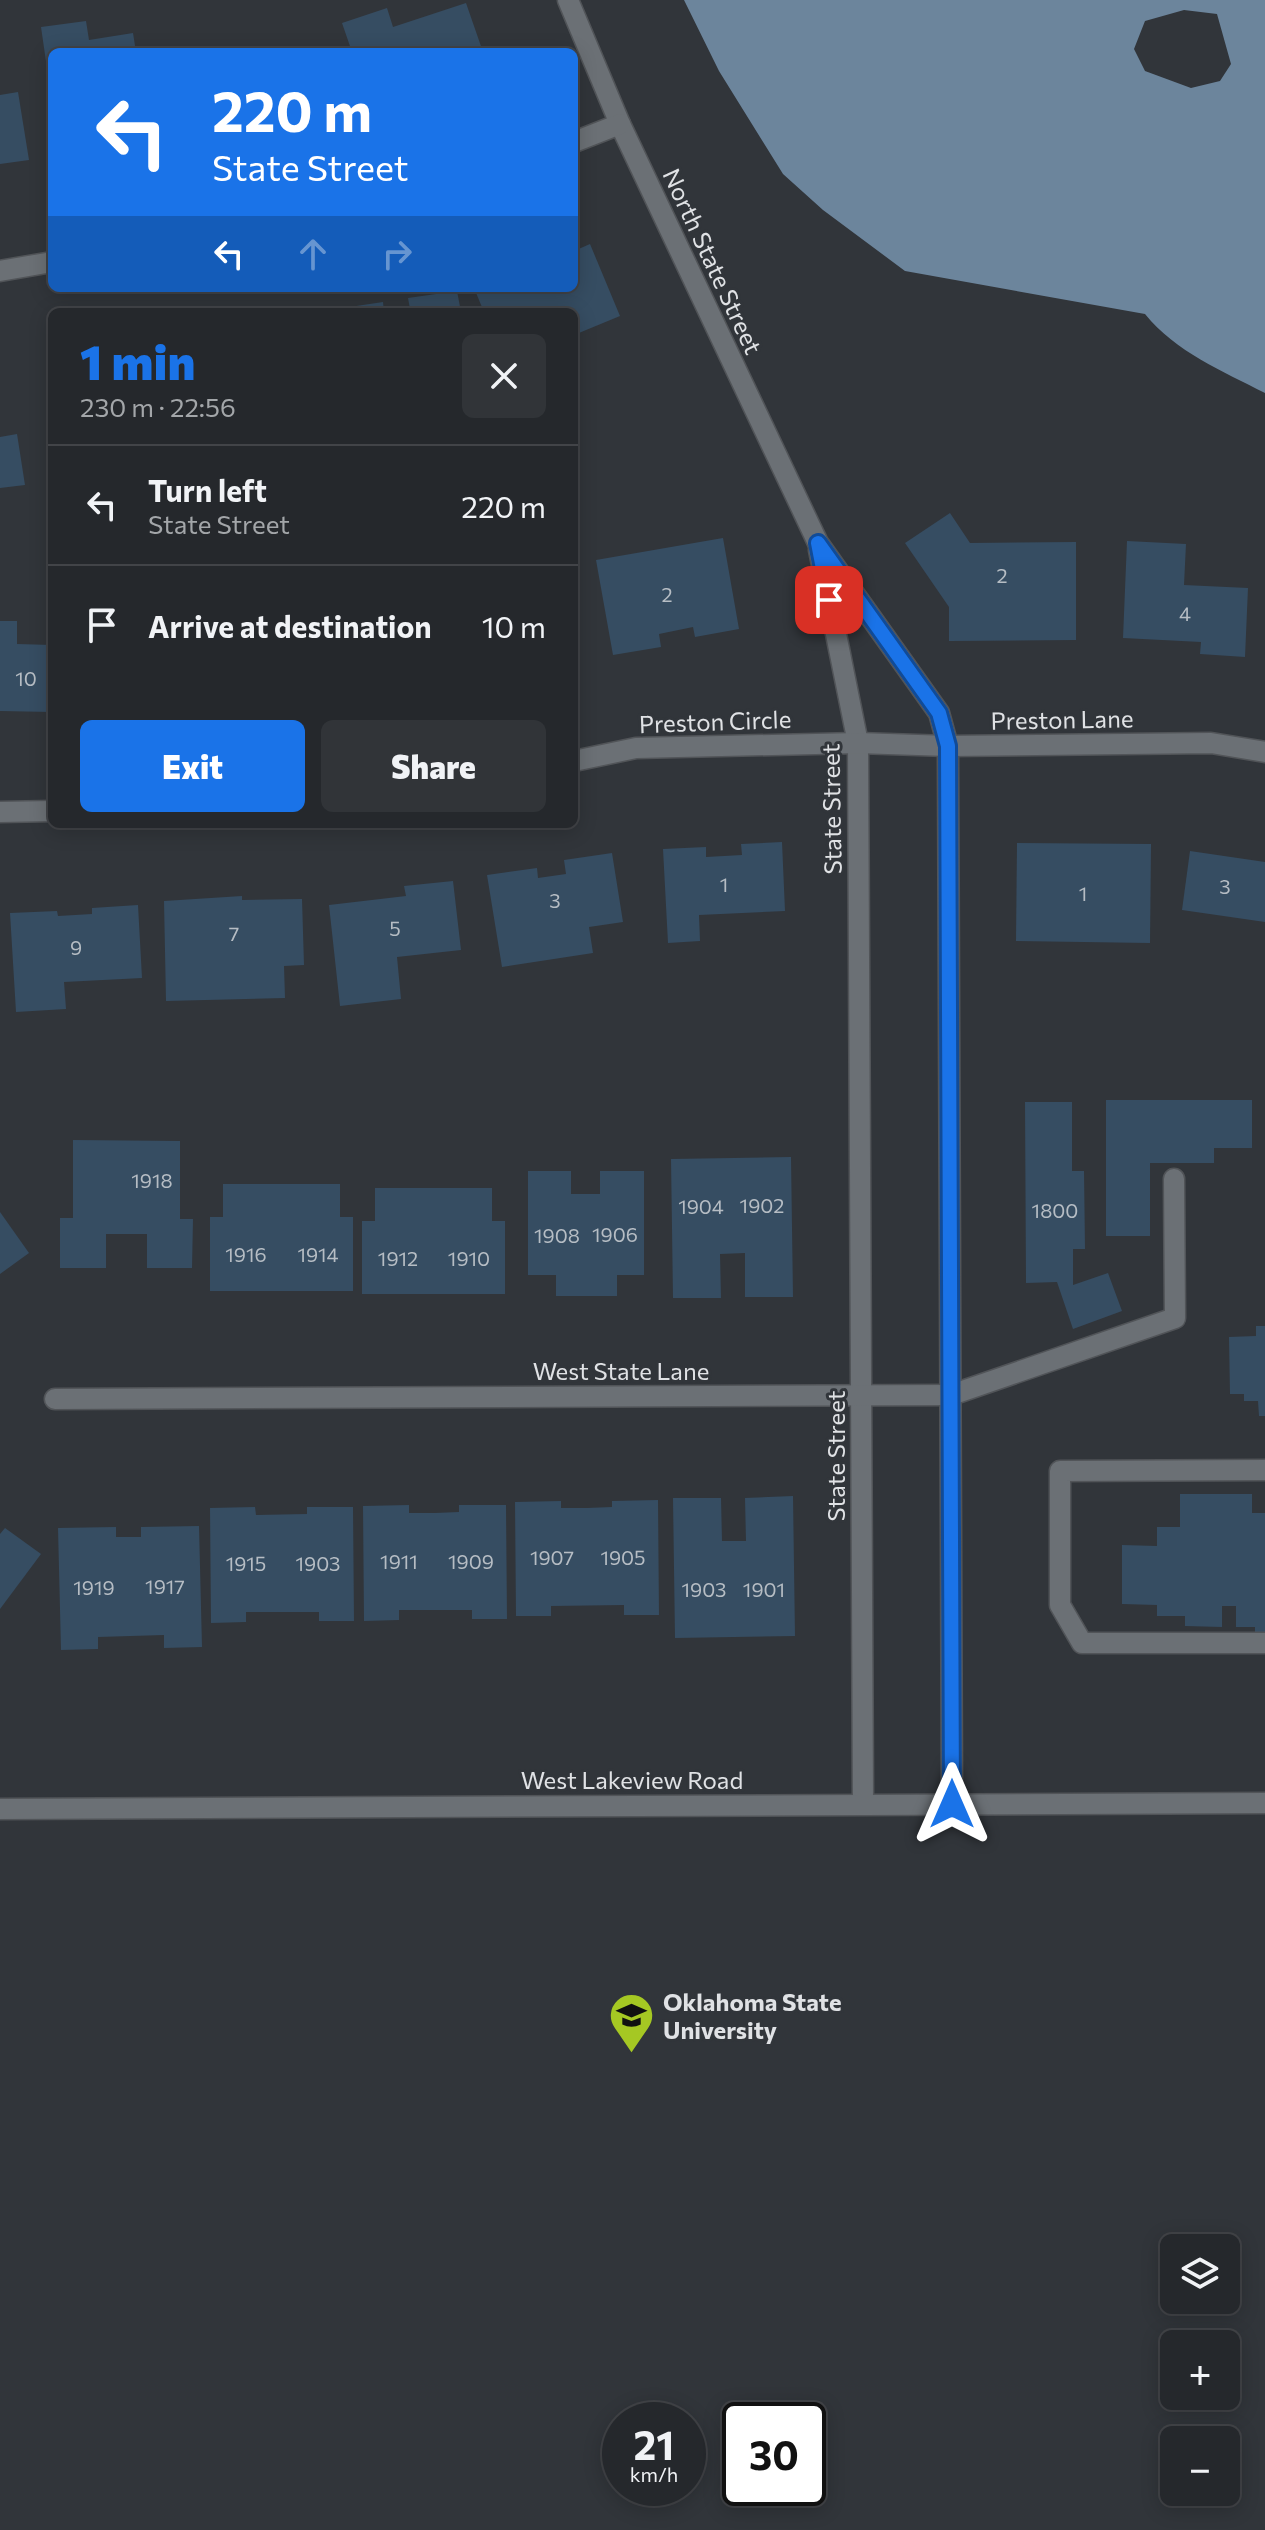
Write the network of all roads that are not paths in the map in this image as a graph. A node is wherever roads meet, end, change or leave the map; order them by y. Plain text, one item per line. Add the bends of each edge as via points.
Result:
1 (568, 0) edge
2 (620, 124) junction
3 (578, 140) edge
4 (48, 263) edge
5 (0, 271) edge
6 (818, 543) junction
7 (858, 743) junction
8 (948, 746) junction
9 (1265, 752) edge
10 (578, 760) edge
11 (48, 811) edge
12 (0, 812) edge
13 (1174, 1179) dead end
14 (860, 1395) junction
15 (951, 1395) junction
16 (55, 1399) dead end
17 (1265, 1470) edge
18 (1265, 1643) edge
19 (1265, 1803) edge
20 (863, 1804) junction
21 (952, 1804) junction
22 (0, 1809) edge

1 - 2 street, North State Street
2 - 3 street
2 - 6 street, North State Street
4 - 5 street
6 - 7 street, State Street
6 - 8 street via 939,713
7 - 8 street, Preston Lane
7 - 10 street, Preston Circle via 636,748
7 - 14 street, State Street
8 - 9 street, Preston Lane via 1211,743
8 - 15 street
11 - 12 street
13 - 15 street, West State Lane via 1175,1318
14 - 15 street, West State Lane
14 - 16 street, West State Lane
14 - 20 street, State Street
15 - 21 street
17 - 18 street via 1060,1471 1060,1605 1082,1643
19 - 21 street, West Lakeview Road
20 - 21 street, West Lakeview Road
20 - 22 street, West Lakeview Road

